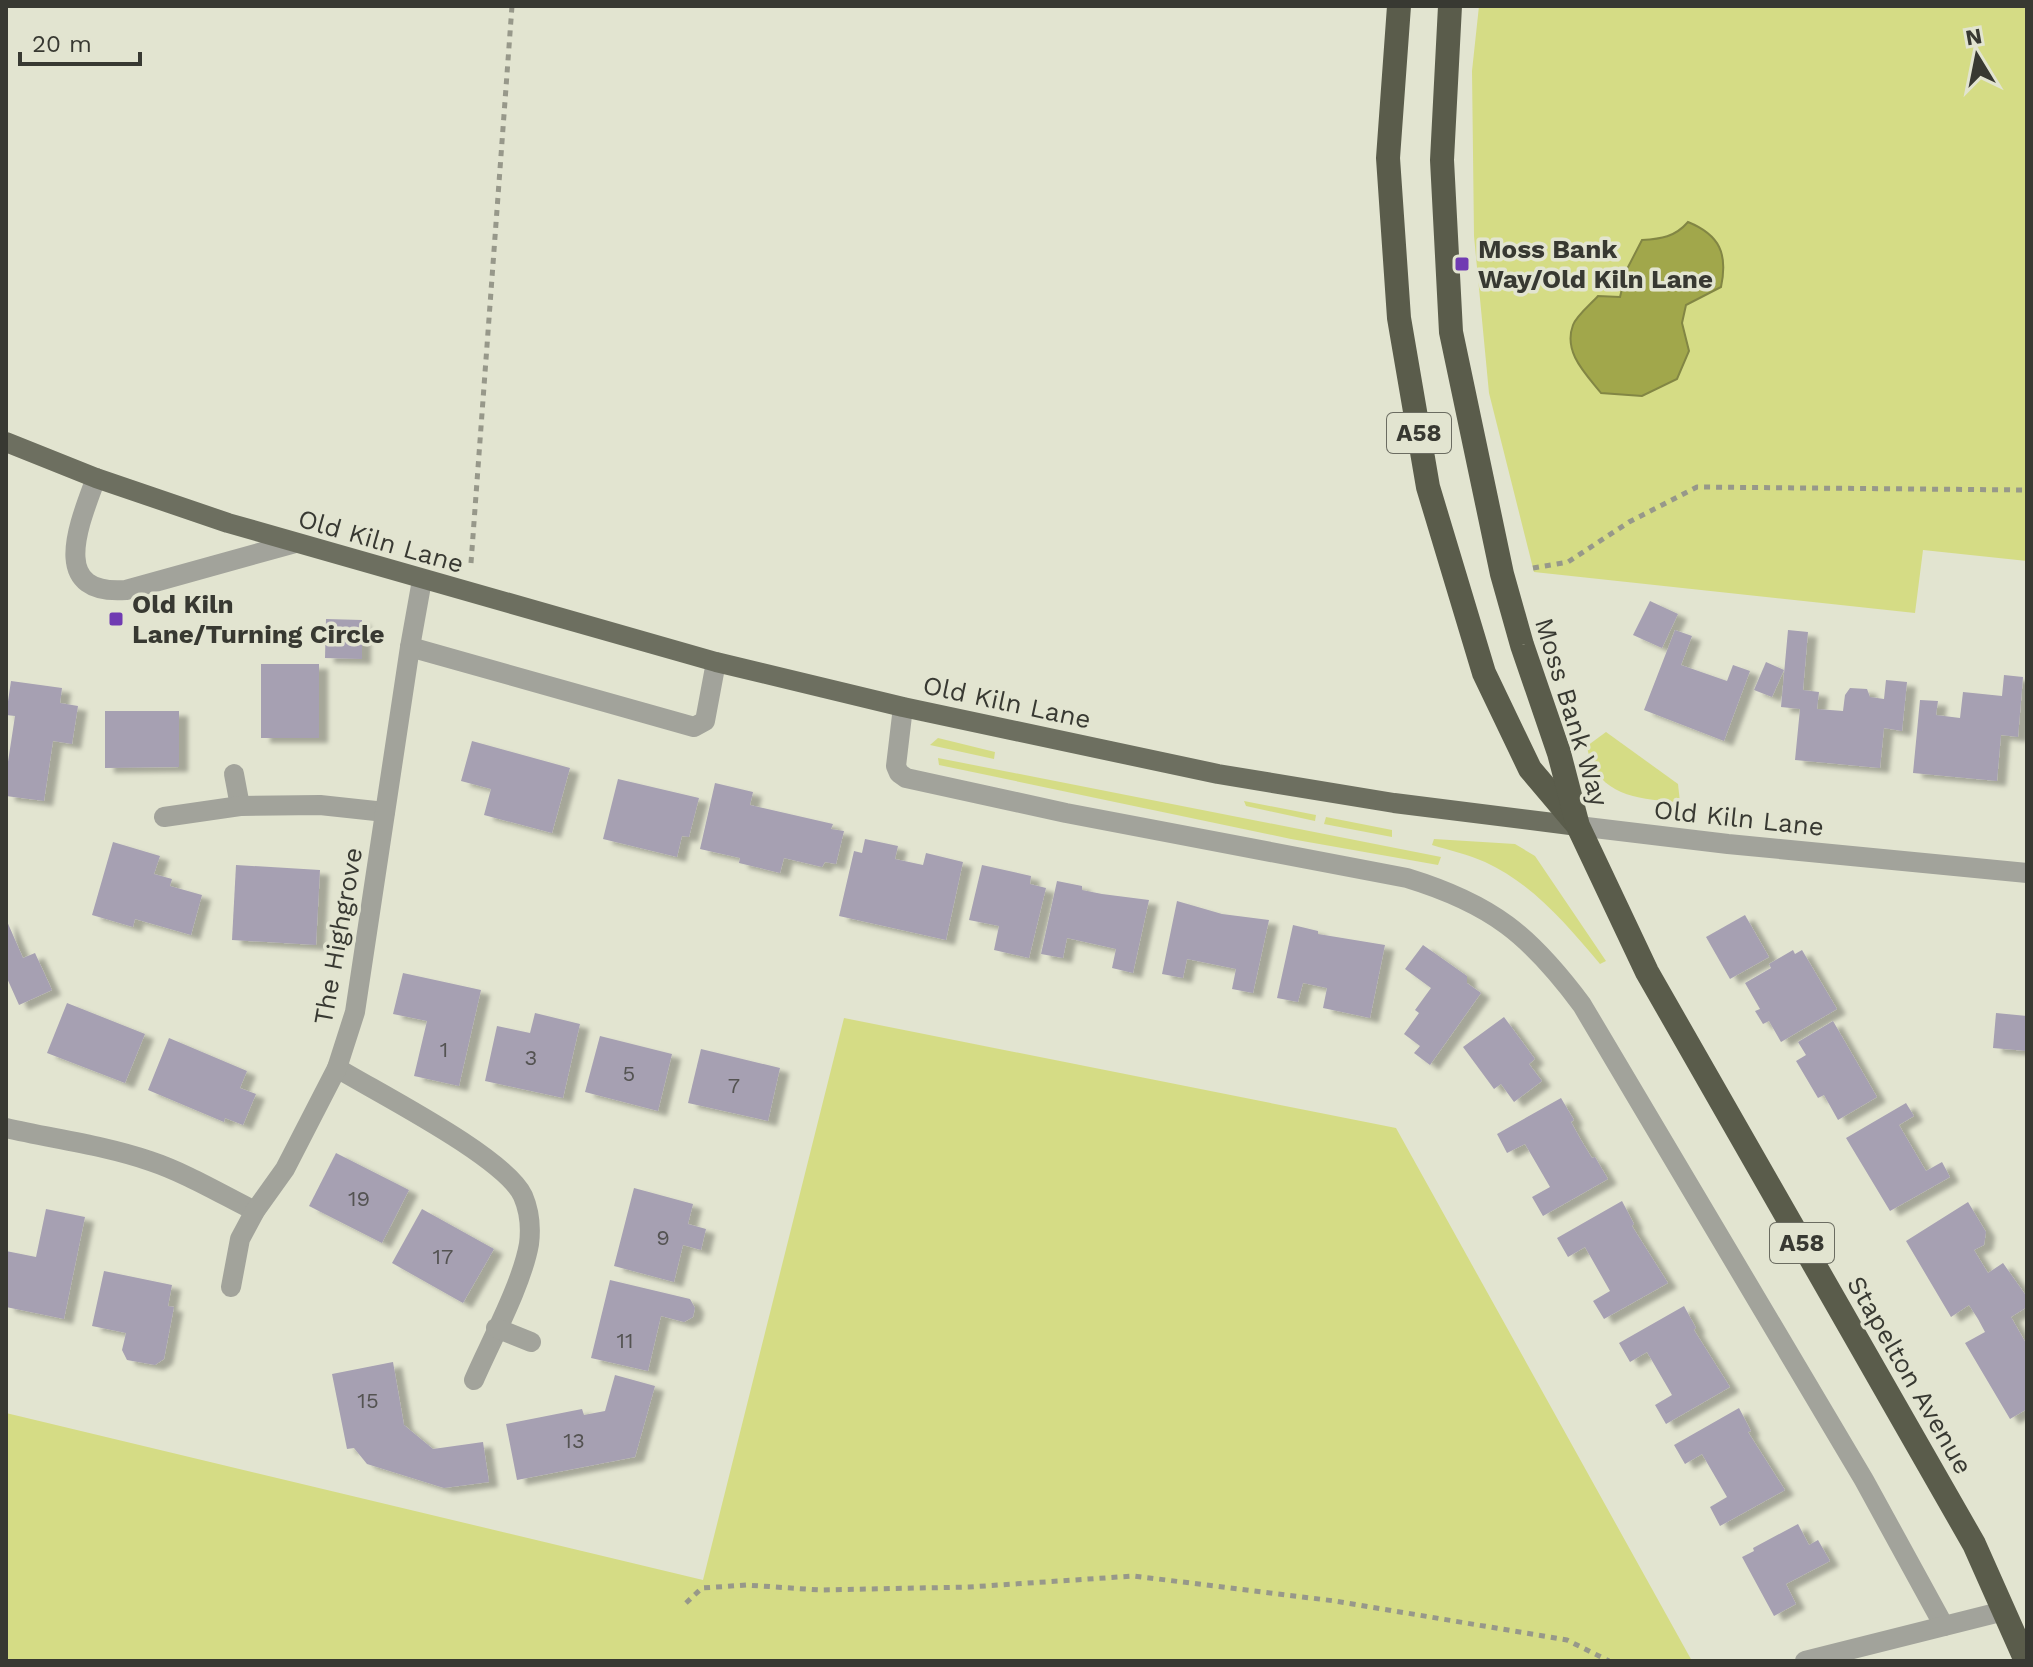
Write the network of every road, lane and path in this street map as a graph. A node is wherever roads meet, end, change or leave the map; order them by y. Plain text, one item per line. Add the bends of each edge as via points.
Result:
1 (512, 6) edge
2 (1399, 6) edge
3 (1450, 6) edge
4 (6, 442) edge
5 (96, 478) junction
6 (2027, 490) edge
7 (295, 543) junction
8 (1524, 570) dead end
9 (422, 580) junction
10 (469, 593) junction
11 (410, 647) junction
12 (716, 662) junction
13 (903, 707) junction
14 (234, 774) dead end
15 (240, 806) junction
16 (385, 812) junction
17 (164, 817) dead end
18 (1578, 826) junction
19 (2027, 873) edge
20 (337, 1068) junction
21 (6, 1128) edge
22 (255, 1211) junction
23 (231, 1287) dead end
24 (496, 1328) junction
25 (531, 1342) dead end
26 (474, 1380) dead end
27 (686, 1603) dead end
28 (2004, 1611) junction
29 (1944, 1626) junction
30 (1609, 1661) edge
31 (1805, 1661) edge
32 (2026, 1661) edge

1 - 10 path
2 - 18 highway, Moss Bank Way / A58 via 1388,158 1399,318 1428,487 1484,673 1530,769
3 - 18 highway, Moss Bank Way / A58 via 1442,160 1451,332 1502,574
4 - 5 main road, Old Kiln Lane
5 - 7 main road, Old Kiln Lane
5 - 7 street via 75,536 74,554 78,571 104,591 126,590
6 - 8 path via 1697,487 1568,562
7 - 9 main road, Old Kiln Lane
9 - 10 main road, Old Kiln Lane
9 - 11 street, The Highgrove
10 - 12 main road, Old Kiln Lane
11 - 12 street via 694,727 705,721
11 - 16 street, The Highgrove
12 - 13 main road, Old Kiln Lane
13 - 18 main road, Old Kiln Lane via 1218,774
13 - 29 street via 896,766 906,778 1407,878 1487,910 1522,937 1554,966 1582,1005 1864,1480
14 - 15 street
15 - 16 street, The Highgrove via 320,805
15 - 17 street, The Highgrove
16 - 20 street, The Highgrove via 355,1012
18 - 19 street, Old Kiln Lane
18 - 28 highway, Stapelton Avenue / A58 via 1647,972 1974,1544
20 - 22 street, The Highgrove via 285,1169
20 - 24 street via 492,1161 522,1194 530,1240
21 - 22 street via 154,1162
22 - 23 street, The Highgrove via 240,1239
24 - 25 street
24 - 26 street
27 - 30 path via 702,1588 746,1585 820,1590 969,1587 1134,1576 1335,1601 1567,1640
28 - 29 street
28 - 32 highway, Stapelton Avenue / A58
29 - 31 street

